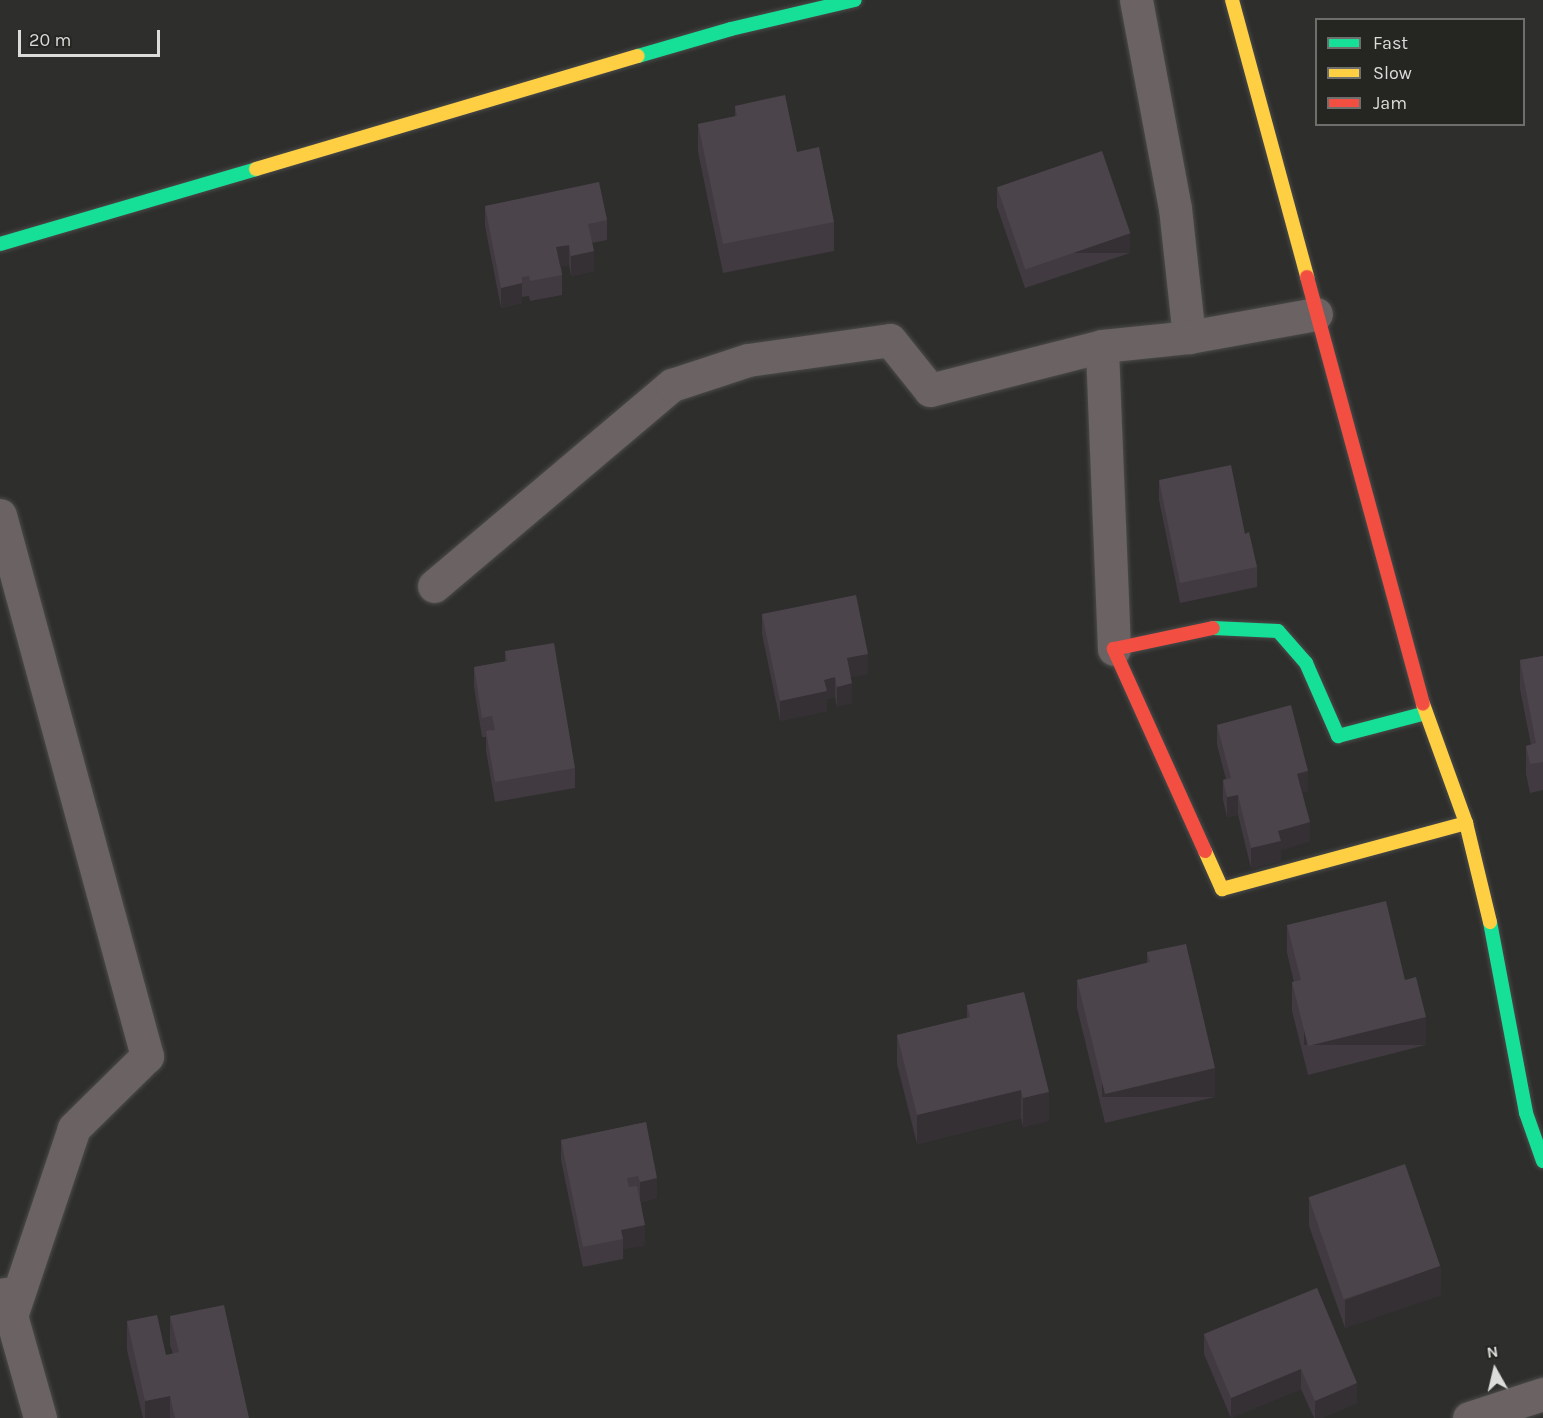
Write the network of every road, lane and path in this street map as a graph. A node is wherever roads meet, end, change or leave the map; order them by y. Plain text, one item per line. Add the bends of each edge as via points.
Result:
1 (855, 0) edge
2 (1136, 0) edge
3 (1232, 0) edge
4 (0, 244) edge
5 (1316, 314) junction
6 (1189, 337) junction
7 (1102, 346) junction
8 (0, 515) edge
9 (434, 586) dead end
10 (1114, 649) junction
11 (1426, 713) junction
12 (1466, 824) junction
13 (1543, 1161) edge
14 (0, 1278) edge
15 (11, 1316) junction
16 (1543, 1394) edge
17 (40, 1418) edge
18 (1469, 1418) edge

1 - 4 street via 731,29
2 - 6 street via 1175,208
3 - 5 street
5 - 6 street
5 - 11 street
6 - 7 street
7 - 9 street via 930,390 890,340 748,360 672,385
7 - 10 street
8 - 15 street via 147,1056 74,1128
10 - 11 street via 1219,627 1278,631 1306,663 1338,736
10 - 12 street via 1222,889
11 - 12 street
12 - 13 street via 1487,904 1526,1113
14 - 15 street
15 - 17 street
16 - 18 street

